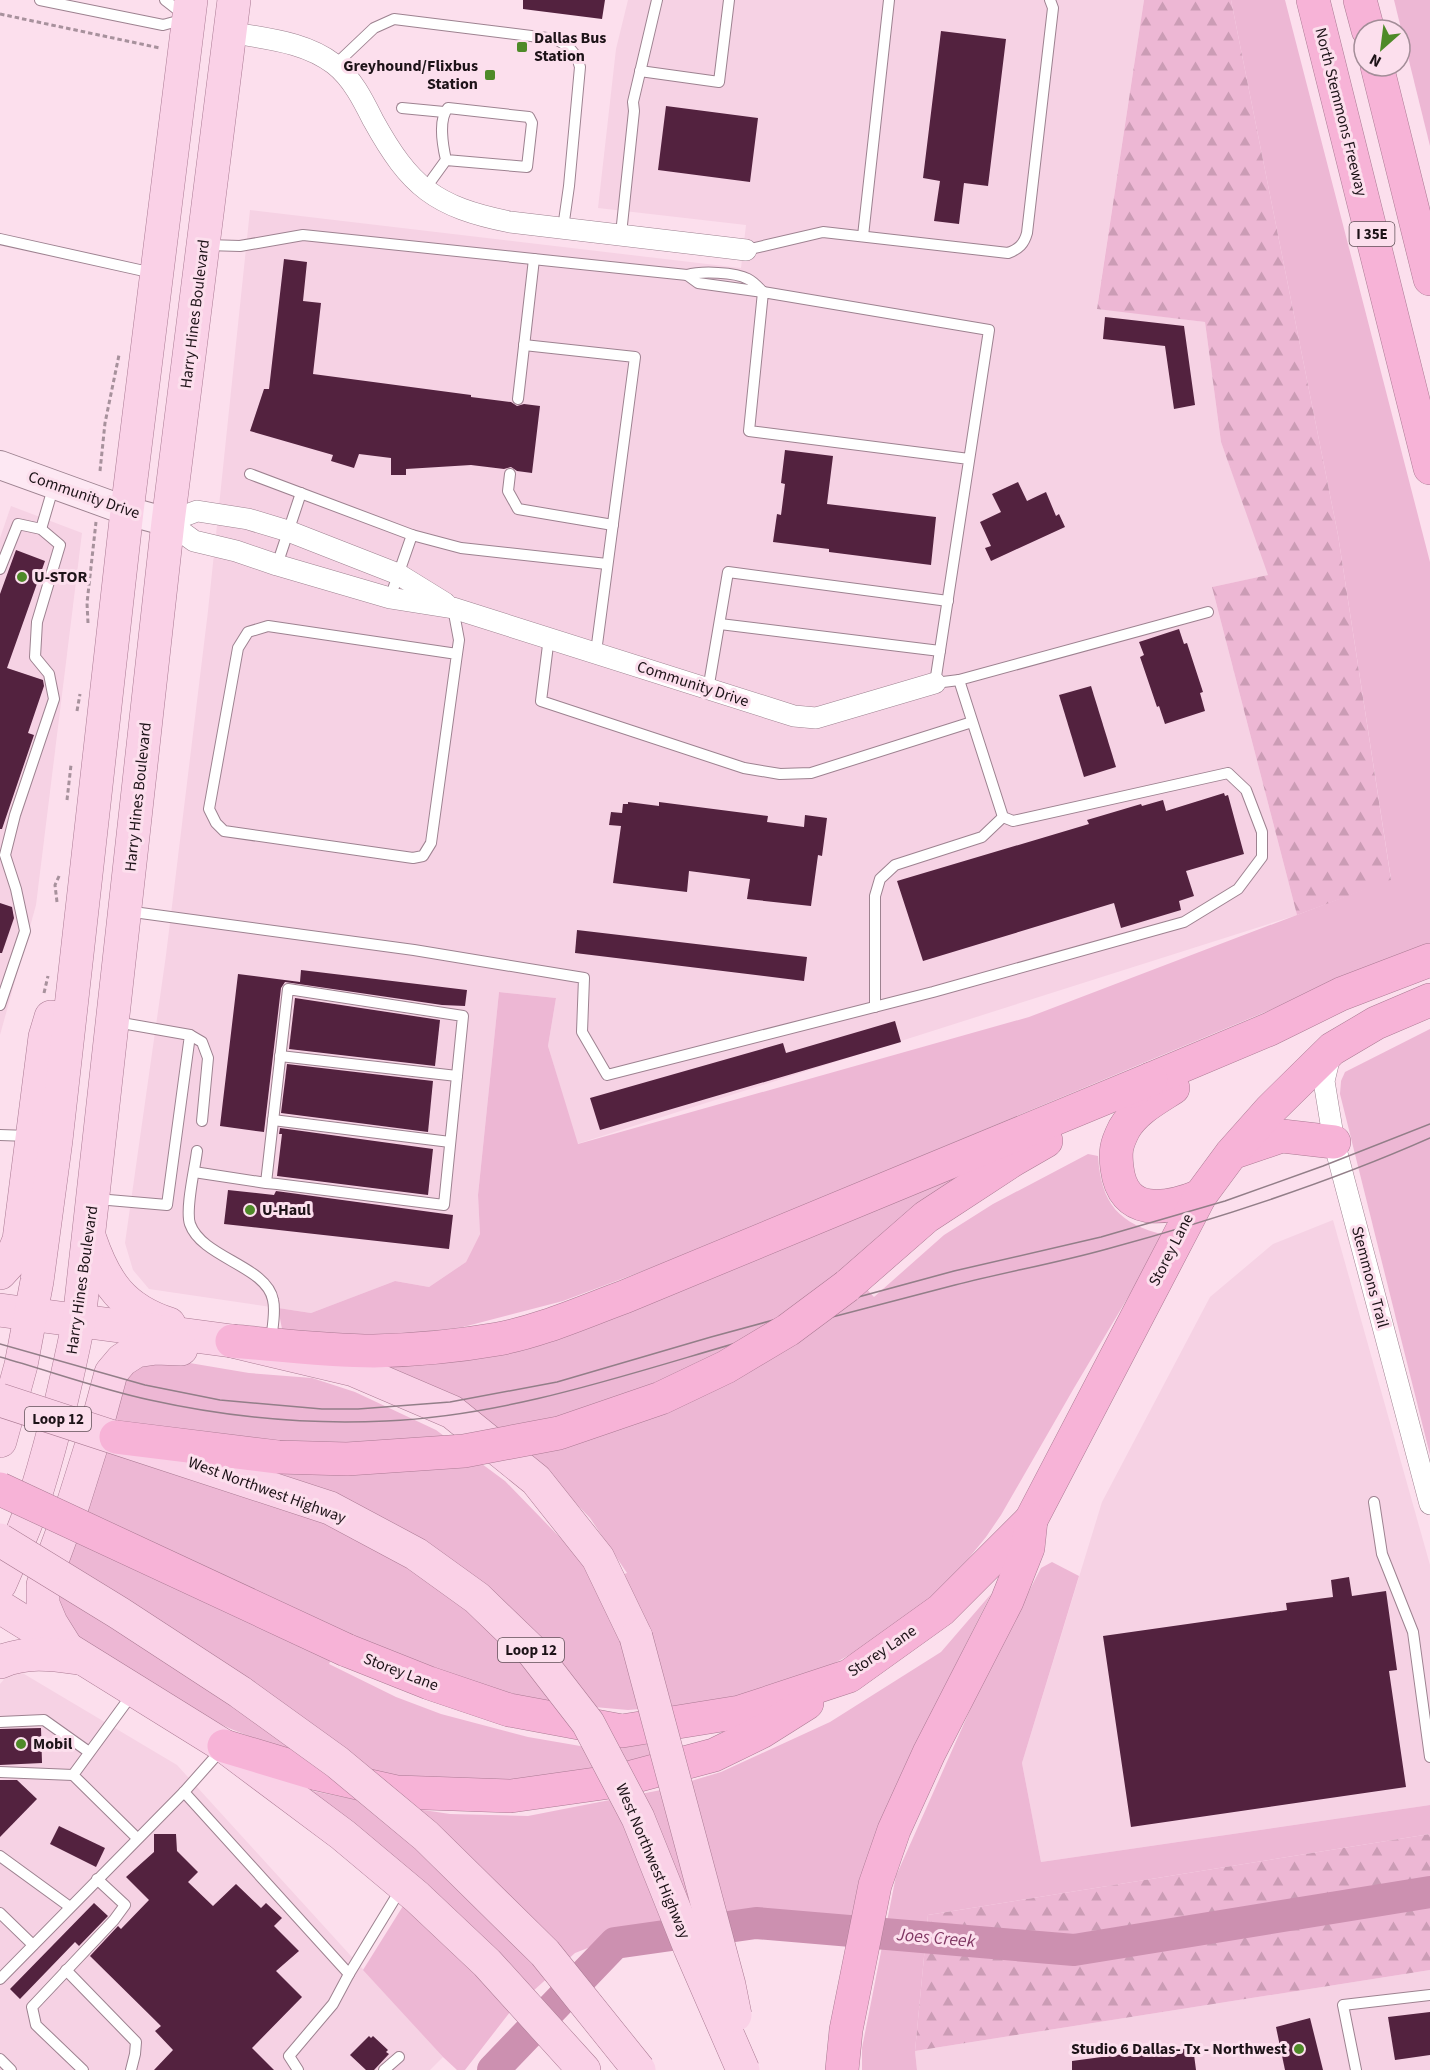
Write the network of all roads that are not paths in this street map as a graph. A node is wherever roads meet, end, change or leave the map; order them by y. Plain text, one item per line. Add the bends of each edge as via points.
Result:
1 (40, 0) edge
2 (234, 0) edge
3 (657, 0) edge
4 (729, 0) edge
5 (889, 0) edge
6 (1050, 0) edge
7 (1313, 0) edge
8 (1360, 0) edge
9 (182, 6) edge
10 (1365, 18) edge
11 (230, 32) junction
12 (335, 65) junction
13 (640, 71) junction
14 (1380, 78) edge
15 (402, 108) dead end
16 (444, 112) junction
17 (446, 160) junction
18 (425, 189) junction
19 (563, 228) junction
20 (621, 234) junction
21 (862, 236) junction
22 (0, 239) edge
23 (204, 245) junction
24 (746, 250) joint
25 (534, 259) junction
26 (156, 274) junction
27 (1430, 279) edge
28 (763, 292) junction
29 (524, 345) junction
30 (518, 399) dead end
31 (969, 459) junction
32 (1430, 468) edge
33 (1, 469) edge
34 (250, 474) dead end
35 (510, 474) dead end
36 (54, 485) junction
37 (301, 493) junction
38 (127, 511) junction
39 (168, 522) junction
40 (613, 525) junction
41 (41, 529) junction
42 (288, 531) junction
43 (412, 535) junction
44 (607, 564) junction
45 (277, 566) junction
46 (0, 569) edge
47 (398, 574) junction
48 (390, 598) junction
49 (948, 600) junction
50 (453, 608) junction
51 (1208, 612) dead end
52 (720, 624) junction
53 (549, 637) junction
54 (940, 651) junction
55 (596, 652) junction
56 (457, 654) junction
57 (959, 680) junction
58 (935, 683) junction
59 (708, 690) junction
60 (972, 722) junction
61 (1003, 817) junction
62 (126, 911) junction
63 (1430, 960) edge
64 (62, 975) junction
65 (1430, 1000) edge
66 (0, 1005) edge
67 (875, 1007) junction
68 (71, 1015) junction
69 (113, 1021) junction
70 (1270, 1029) junction
71 (190, 1035) junction
72 (1332, 1049) junction
73 (280, 1056) junction
74 (457, 1076) junction
75 (1151, 1079) junction
76 (273, 1120) junction
77 (201, 1121) dead end
78 (0, 1135) edge
79 (45, 1138) junction
80 (450, 1142) junction
81 (1334, 1142) junction
82 (197, 1151) dead end
83 (1231, 1154) junction
84 (194, 1172) junction
85 (266, 1183) junction
86 (1200, 1196) junction
87 (93, 1199) junction
88 (89, 1236) junction
89 (0, 1273) edge
90 (15, 1312) edge
91 (79, 1320) junction
92 (226, 1340) junction
93 (275, 1351) junction
94 (0, 1400) edge
95 (116, 1437) junction
96 (0, 1441) edge
97 (0, 1489) edge
98 (1374, 1503) dead end
99 (32, 1504) junction
100 (1430, 1504) edge
101 (1031, 1520) junction
102 (0, 1539) edge
103 (0, 1584) edge
104 (0, 1608) edge
105 (75, 1653) junction
106 (0, 1662) edge
107 (849, 1676) junction
108 (135, 1690) junction
109 (0, 1722) edge
110 (224, 1746) junction
111 (89, 1752) junction
112 (1430, 1758) edge
113 (0, 1772) edge
114 (73, 1774) junction
115 (184, 1792) junction
116 (137, 1838) junction
117 (0, 1856) edge
118 (97, 1879) junction
119 (403, 1885) junction
120 (70, 1907) junction
121 (0, 1914) edge
122 (33, 1945) junction
123 (66, 1970) junction
124 (349, 1974) junction
125 (0, 1979) edge
126 (1430, 1995) edge
127 (399, 2057) dead end
128 (0, 2059) edge
129 (11, 2070) edge
130 (83, 2070) edge
131 (131, 2070) edge
132 (298, 2070) edge
133 (384, 2070) edge
134 (584, 2070) edge
135 (639, 2070) edge
136 (745, 2070) edge
137 (842, 2070) edge
138 (1356, 2070) edge

1 - 9 lane via 163,25
2 - 11 main road, Harry Hines Boulevard
3 - 13 lane
4 - 13 lane via 719,82
5 - 21 lane
6 - 21 lane via 1053,8 1022,245 1008,253
7 - 32 highway, North Stemmons Freeway / I 35E
8 - 10 highway
9 - 11 main road
9 - 26 main road
11 - 12 street via 295,44
11 - 23 main road, Harry Hines Boulevard
12 - 18 street via 361,97 399,163
12 - 19 lane via 374,28 394,19 555,39 567,45 576,54 580,67
13 - 20 lane via 633,102
14 - 27 highway, I 35E
15 - 16 lane
16 - 17 lane via 442,142
16 - 17 lane via 448,108 522,116 529,117 532,123 527,167
17 - 18 lane
18 - 19 street via 457,208 482,216
19 - 20 street
20 - 24 street
21 - 24 lane via 823,232
22 - 26 lane
23 - 25 lane via 240,246 303,235
23 - 39 main road, Harry Hines Boulevard
25 - 28 lane via 687,275 698,283
25 - 29 lane
26 - 38 main road
28 - 31 lane via 989,330
28 - 31 lane via 749,431
29 - 30 lane
29 - 40 lane via 635,357
31 - 49 lane
33 - 36 street, Community Drive
34 - 37 lane
35 - 40 lane via 508,491 518,509
36 - 38 street, Community Drive
36 - 41 lane
37 - 42 lane
37 - 43 lane
38 - 39 street, Community Drive
38 - 64 main road
39 - 42 street, Community Drive via 203,511
39 - 45 street, Community Drive via 194,541
39 - 62 main road, Harry Hines Boulevard
40 - 44 lane
41 - 46 lane via 18,524
41 - 66 lane via 60,545 37,622 35,657 49,674 54,699 5,855 25,931
42 - 45 lane
42 - 47 street, Community Drive
43 - 44 lane via 461,548
43 - 47 lane
44 - 55 lane
45 - 48 street, Community Drive
47 - 48 lane
47 - 50 street, Community Drive
48 - 50 street, Community Drive
49 - 52 lane via 728,572
49 - 54 lane
50 - 53 street, Community Drive
50 - 56 lane via 459,640
51 - 57 lane
52 - 54 lane
52 - 59 lane
53 - 55 street, Community Drive
53 - 60 lane via 541,700 744,768 780,774 811,773
54 - 58 lane
55 - 59 street, Community Drive
56 - 56 lane via 431,843 423,856 413,858 224,831 216,823 209,809 238,648 248,632 267,626
57 - 58 lane
57 - 60 lane
58 - 59 street, Community Drive via 816,718 794,716
60 - 61 lane
61 - 67 lane via 982,837 895,866 880,879 875,896
61 - 67 lane via 1013,821 1228,773 1246,790 1262,832 1262,857 1238,889 1184,922
62 - 67 lane via 414,950 584,978 582,1032 607,1075
62 - 69 main road, Harry Hines Boulevard
63 - 70 highway via 1341,994
64 - 68 main road
64 - 79 main road via 45,1037
65 - 72 highway, Storey Lane via 1376,1023
68 - 69 main road
68 - 79 main road
69 - 71 lane
69 - 87 main road, Harry Hines Boulevard
70 - 75 highway
70 - 86 highway via 1154,1099 1125,1127 1115,1150 1121,1185 1138,1204 1177,1205
71 - 77 lane via 202,1042 208,1058
71 - 87 lane via 167,1205
72 - 81 street, Stemmons Trail via 1324,1080
72 - 83 highway, Storey Lane
73 - 74 lane
73 - 74 lane via 288,989 463,1016
73 - 76 lane
74 - 80 lane
75 - 93 highway via 545,1326 499,1338 423,1348
75 - 95 highway, bridge via 1013,1160 926,1217 847,1286 788,1330 726,1367 661,1398 559,1433 464,1451 347,1459 278,1457
76 - 80 lane
76 - 85 lane
78 - 79 lane
79 - 89 main road via 19,1240 10,1262
79 - 90 main road via 37,1281
80 - 85 lane via 444,1205
81 - 83 highway via 1282,1136
81 - 100 street, Stemmons Trail
82 - 84 lane
83 - 86 highway, Storey Lane
84 - 85 lane
84 - 93 lane via 189,1224 223,1257 260,1277 273,1299
86 - 101 highway, Storey Lane
87 - 88 main road, Harry Hines Boulevard
88 - 91 main road, Harry Hines Boulevard
88 - 92 main road via 99,1266 130,1304 148,1317
90 - 91 main road
90 - 96 main road via 21,1365
91 - 92 main road
91 - 99 main road, Harry Hines Boulevard via 64,1395
92 - 93 highway
93 - 105 main road via 156,1348 136,1351 111,1373 75,1501 43,1585 43,1604 51,1623
93 - 136 main road, bridge via 354,1370 452,1412 537,1480 598,1558 636,1637 729,1985
94 - 95 main road, West Northwest Highway / Loop 12, bridge
95 - 136 main road, West Northwest Highway / Loop 12, bridge via 330,1508 362,1524 455,1581 533,1652 588,1723 638,1818
97 - 99 highway, Storey Lane, bridge
98 - 112 lane via 1382,1554 1413,1632
99 - 103 main road, Harry Hines Boulevard
99 - 107 highway, Storey Lane, bridge via 346,1650 510,1710 622,1731 741,1712
101 - 107 highway, Storey Lane via 941,1610
101 - 137 highway via 1028,1548 1006,1601 911,1791 875,1885 846,2030
102 - 135 main road, bridge via 240,1692 337,1762 426,1836 545,1953
104 - 105 main road
105 - 106 main road via 13,1656
105 - 108 main road
107 - 110 highway via 761,1732 714,1755 617,1781 512,1796 397,1792 316,1774
108 - 110 main road
108 - 111 lane
109 - 111 lane via 44,1720
110 - 115 lane
110 - 119 main road via 344,1834
111 - 114 lane
113 - 114 lane
114 - 116 lane
115 - 116 lane
115 - 124 lane
116 - 118 lane
117 - 120 lane
118 - 120 lane
118 - 123 lane via 125,1905
119 - 124 lane
119 - 134 main road via 487,1963
120 - 122 lane
121 - 122 lane
122 - 125 lane
123 - 130 lane via 32,2007 36,2025
123 - 131 lane via 136,2042
124 - 132 lane via 333,2004 289,2056
126 - 138 lane via 1343,2005
127 - 133 lane
128 - 129 lane

